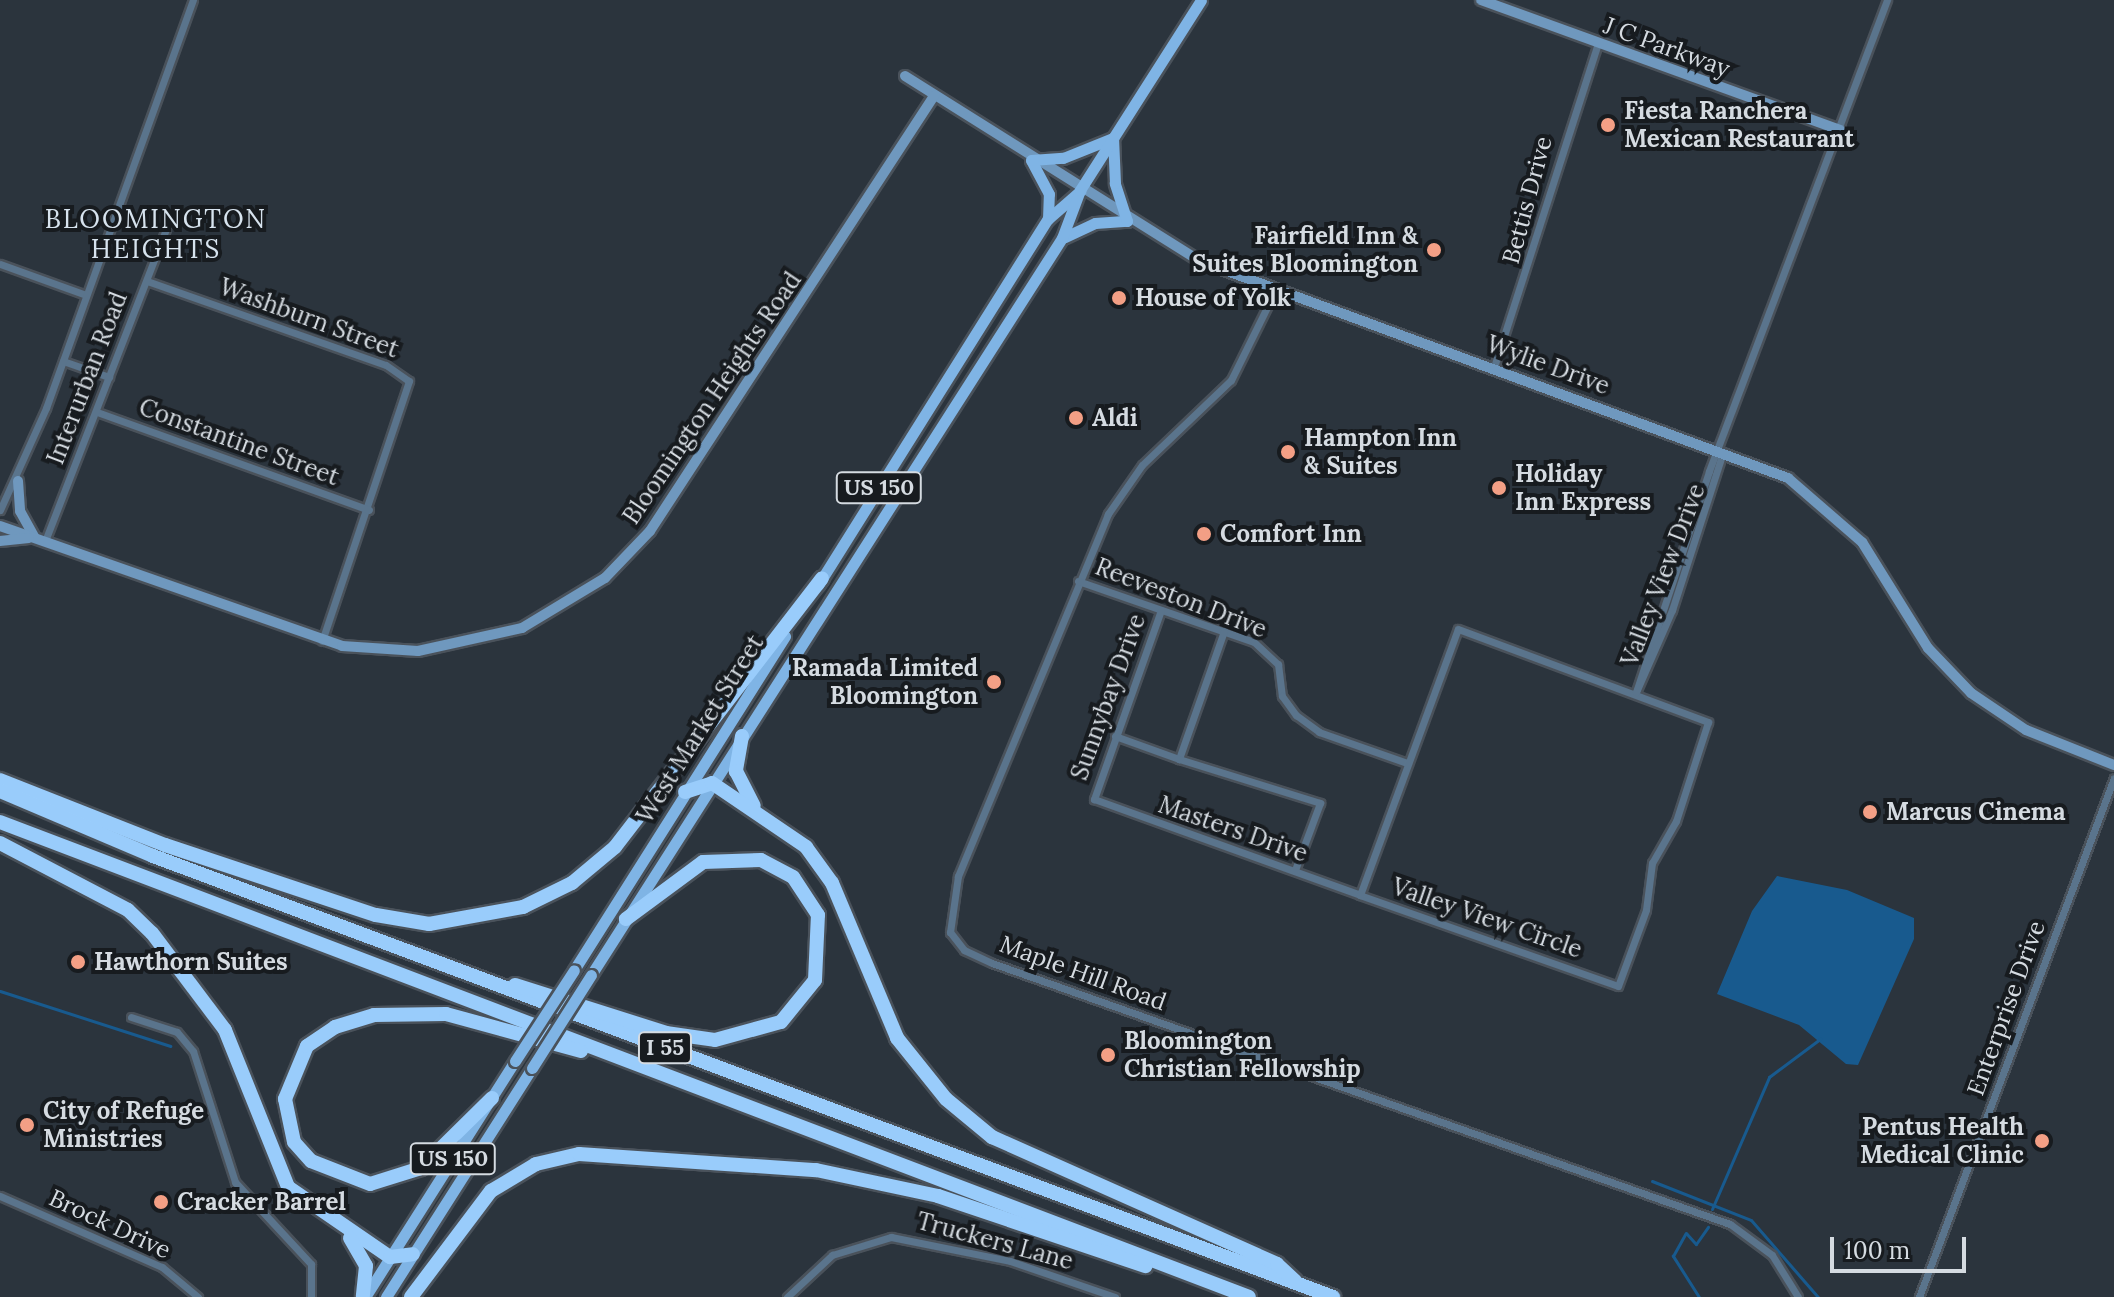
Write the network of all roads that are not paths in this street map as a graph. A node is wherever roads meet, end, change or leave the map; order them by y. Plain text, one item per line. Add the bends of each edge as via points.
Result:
1 (193, 0) edge
2 (1201, 0) edge
3 (1481, 0) edge
4 (1887, 0) edge
5 (1598, 44) junction
6 (905, 76) dead end
7 (934, 96) junction
8 (1840, 130) junction
9 (1113, 138) junction
10 (1031, 160) junction
11 (1080, 190) junction
12 (1048, 219) junction
13 (1127, 221) junction
14 (166, 229) dead end
15 (1062, 238) junction
16 (0, 264) edge
17 (147, 281) junction
18 (1276, 289) junction
19 (86, 295) junction
20 (63, 361) junction
21 (1494, 367) junction
22 (109, 377) junction
23 (97, 412) junction
24 (1723, 450) junction
25 (18, 481) junction
26 (0, 510) edge
27 (369, 510) junction
28 (0, 526) edge
29 (40, 539) junction
30 (0, 541) edge
31 (822, 578) junction
32 (1078, 581) junction
33 (1161, 610) junction
34 (1224, 631) junction
35 (322, 641) junction
36 (1636, 692) junction
37 (742, 736) junction
38 (1115, 736) junction
39 (1179, 759) junction
40 (1407, 763) junction
41 (2114, 765) edge
42 (2114, 778) edge
43 (0, 780) edge
44 (712, 783) junction
45 (0, 791) edge
46 (685, 792) junction
47 (1094, 799) joint
48 (759, 813) junction
49 (0, 822) edge
50 (0, 843) edge
51 (1295, 870) junction
52 (1360, 895) junction
53 (626, 919) junction
54 (489, 982) junction
55 (131, 1017) dead end
56 (595, 1052) junction
57 (492, 1098) junction
58 (0, 1196) edge
59 (345, 1231) junction
60 (413, 1254) junction
61 (390, 1257) junction
62 (1188, 1274) junction
63 (1301, 1287) junction
64 (198, 1297) edge
65 (311, 1297) edge
66 (364, 1297) edge
67 (386, 1297) edge
68 (411, 1297) edge
69 (787, 1297) edge
70 (1115, 1297) edge
71 (1249, 1297) edge
72 (1333, 1297) edge
73 (1798, 1297) edge
74 (1919, 1297) edge

1 - 19 street
2 - 9 main road, West Market Street / US 150
3 - 5 main road, J C Parkway
4 - 8 street, Valley View Drive
5 - 8 main road, J C Parkway
5 - 21 street, Bettis Drive
6 - 7 main road, Wylie Drive
7 - 10 main road, Wylie Drive
7 - 35 main road, Bloomington Heights Road via 688,477 618,567 551,614 477,643 395,651
8 - 24 street, Valley View Drive
9 - 10 main road via 1063,158
9 - 11 main road, West Market Street / US 150
9 - 13 main road via 1115,183
10 - 11 main road, Wylie Drive
10 - 12 main road via 1049,194
11 - 12 main road, West Market Street / US 150
11 - 13 main road, Wylie Drive
11 - 15 main road, West Market Street / US 150
12 - 31 main road, West Market Street / US 150
13 - 15 main road via 1095,223
13 - 18 main road, Wylie Drive via 1188,256
14 - 17 street, Interurban Road
15 - 37 main road, West Market Street / US 150
16 - 19 street
17 - 22 street, Interurban Road
17 - 27 street, Washburn Street via 386,365 409,381
18 - 21 main road, Wylie Drive
18 - 32 street, Maple Hill Road via 1226,387 1142,465 1108,514
19 - 20 street
20 - 22 street
20 - 25 street
21 - 24 main road, Wylie Drive
22 - 23 street, Interurban Road
23 - 27 street, Constantine Street
23 - 29 street, Interurban Road
24 - 36 street, Valley View Drive via 1709,471
24 - 41 main road, Wylie Drive via 1788,478 1842,520 1928,648 1987,707
25 - 26 street
25 - 29 main road via 20,511
27 - 35 street
28 - 29 main road, Bloomington Heights Road
29 - 30 main road
29 - 35 main road, Bloomington Heights Road
31 - 43 highway via 615,847 572,883 509,911 429,924 376,915 165,845
31 - 46 main road, West Market Street / US 150
32 - 33 street, Reeveston Drive
32 - 73 street, Maple Hill Road via 950,900 948,926 959,946 1717,1218 1762,1245
33 - 34 street, Reeveston Drive
33 - 38 street, Sunnybay Drive
34 - 39 street
34 - 40 street, Reeveston Drive via 1268,650 1278,664 1282,696 1319,732
36 - 40 street, Valley View Circle via 1462,627 1453,633
36 - 52 street, Valley View Circle via 1700,715 1709,728 1652,863 1646,910 1618,986
37 - 44 main road, West Market Street / US 150
37 - 48 highway via 736,771
38 - 39 street
38 - 47 street, Sunnybay Drive
39 - 51 street via 1320,803
40 - 52 street, Valley View Circle
42 - 74 street, Enterprise Drive
44 - 46 highway
44 - 48 highway
44 - 53 main road, West Market Street / US 150
45 - 54 highway, I 55
46 - 57 main road, West Market Street / US 150, bridge
47 - 51 street, Masters Drive
48 - 63 highway via 825,870 897,1038 946,1099 1021,1152 1277,1264
49 - 56 highway, I 55
50 - 59 highway via 128,910 174,955 225,1030 279,1174
51 - 52 street, Masters Drive
53 - 54 highway via 703,862 761,860 793,877 818,915 815,980 781,1022 715,1040 666,1033 541,989
53 - 60 main road, West Market Street / US 150, bridge
54 - 63 highway, I 55
55 - 65 street via 177,1032 193,1051 235,1182 311,1264
56 - 57 highway via 560,1051 446,1014 374,1015 335,1027 307,1046 285,1099 294,1142 311,1161 370,1184 421,1168
56 - 62 highway, I 55
57 - 61 main road, West Market Street / US 150
58 - 64 street, Brock Drive via 162,1267
59 - 61 highway
59 - 66 highway via 366,1266
60 - 61 highway
60 - 67 main road, West Market Street / US 150
61 - 66 main road, West Market Street / US 150
62 - 68 highway via 1116,1260 938,1196 816,1170 579,1154 536,1164 491,1191
62 - 71 highway, I 55
63 - 72 highway, I 55
69 - 70 street, Truckers Lane via 832,1255 891,1237 1010,1261

